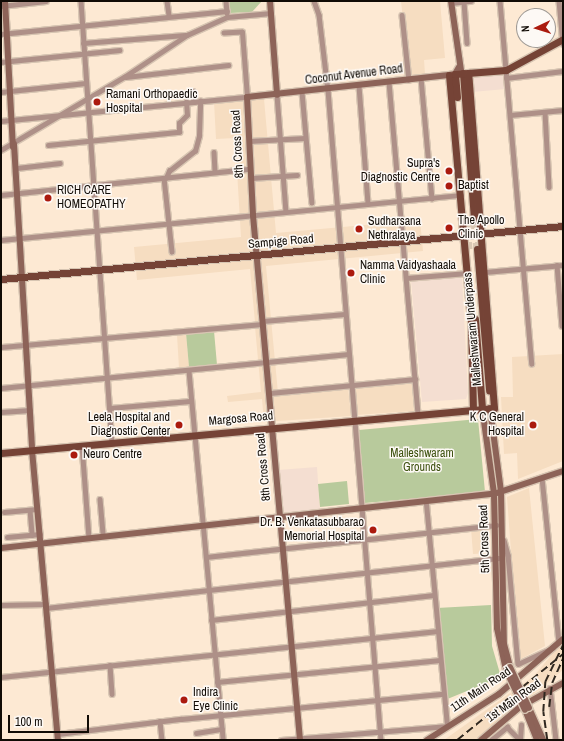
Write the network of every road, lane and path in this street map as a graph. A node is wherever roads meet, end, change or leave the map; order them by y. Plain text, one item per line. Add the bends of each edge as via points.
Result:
1 (46, 1) edge
2 (81, 1) edge
3 (167, 1) edge
4 (226, 1) edge
5 (270, 1) edge
6 (314, 1) edge
7 (471, 1) edge
8 (500, 1) edge
9 (559, 1) edge
10 (451, 2) edge
11 (464, 2) edge
12 (4, 4) edge
13 (226, 11) junction
14 (271, 13) junction
15 (402, 15) dead end
16 (169, 16) junction
17 (227, 17) junction
18 (82, 25) junction
19 (4, 33) edge
20 (224, 33) dead end
21 (186, 35) junction
22 (563, 40) edge
23 (83, 43) junction
24 (467, 43) dead end
25 (119, 50) dead end
26 (84, 53) junction
27 (10, 60) junction
28 (1, 62) edge
29 (228, 65) dead end
30 (506, 70) junction
31 (563, 71) edge
32 (459, 72) junction
33 (124, 77) junction
34 (422, 78) junction
35 (506, 78) junction
36 (409, 80) junction
37 (86, 82) junction
38 (389, 82) junction
39 (359, 86) junction
40 (12, 90) junction
41 (193, 90) dead end
42 (328, 90) junction
43 (1, 92) edge
44 (302, 92) junction
45 (276, 95) junction
46 (247, 97) junction
47 (87, 99) junction
48 (200, 101) junction
49 (186, 102) junction
50 (194, 102) junction
51 (563, 110) edge
52 (88, 111) junction
53 (545, 112) junction
54 (58, 115) junction
55 (510, 115) junction
56 (13, 120) junction
57 (2, 122) edge
58 (305, 138) junction
59 (280, 139) junction
60 (249, 141) junction
61 (90, 142) junction
62 (14, 143) junction
63 (48, 145) dead end
64 (1, 150) edge
65 (214, 152) dead end
66 (60, 163) dead end
67 (17, 168) junction
68 (250, 169) junction
69 (215, 172) junction
70 (297, 175) dead end
71 (283, 176) junction
72 (165, 178) junction
73 (251, 178) junction
74 (93, 185) junction
75 (549, 187) dead end
76 (17, 192) junction
77 (1, 195) edge
78 (460, 195) junction
79 (432, 198) junction
80 (400, 201) junction
81 (312, 203) dead end
82 (368, 204) junction
83 (336, 207) junction
84 (286, 212) junction
85 (253, 215) junction
86 (169, 223) junction
87 (563, 226) edge
88 (96, 230) junction
89 (522, 230) junction
90 (483, 234) junction
91 (464, 236) junction
92 (20, 238) junction
93 (1, 240) edge
94 (403, 241) junction
95 (339, 247) junction
96 (172, 252) dead end
97 (257, 255) junction
98 (557, 265) junction
99 (563, 265) edge
100 (524, 268) junction
101 (99, 269) junction
102 (485, 272) junction
103 (467, 273) junction
104 (23, 277) junction
105 (406, 278) junction
106 (1, 279) edge
107 (345, 314) junction
108 (263, 322) junction
109 (562, 326) dead end
110 (105, 338) junction
111 (27, 345) junction
112 (1, 347) edge
113 (348, 354) junction
114 (266, 364) junction
115 (532, 364) dead end
116 (189, 371) junction
117 (108, 378) junction
118 (415, 379) junction
119 (28, 386) junction
120 (351, 386) junction
121 (1, 388) edge
122 (270, 393) junction
123 (190, 401) junction
124 (482, 407) junction
125 (110, 408) junction
126 (473, 408) junction
127 (492, 408) junction
128 (30, 410) junction
129 (1, 412) edge
130 (418, 413) junction
131 (354, 420) junction
132 (272, 427) junction
133 (193, 435) junction
134 (112, 442) junction
135 (82, 445) junction
136 (32, 450) junction
137 (1, 453) edge
138 (563, 470) edge
139 (542, 478) junction
140 (497, 493) junction
141 (100, 499) dead end
142 (426, 502) junction
143 (37, 509) junction
144 (361, 509) junction
145 (30, 510) junction
146 (4, 512) dead end
147 (280, 518) junction
148 (496, 525) junction
149 (203, 527) junction
150 (428, 532) junction
151 (40, 534) junction
152 (32, 535) junction
153 (103, 536) junction
154 (6, 537) dead end
155 (88, 538) junction
156 (503, 538) junction
157 (363, 539) junction
158 (40, 543) junction
159 (1, 548) edge
160 (283, 548) junction
161 (206, 556) junction
162 (498, 558) junction
163 (431, 564) junction
164 (366, 572) junction
165 (286, 579) junction
166 (208, 588) junction
167 (434, 595) junction
168 (369, 602) junction
169 (1, 605) edge
170 (46, 606) junction
171 (288, 611) junction
172 (211, 620) junction
173 (438, 631) junction
174 (372, 638) junction
175 (561, 640) edge
176 (292, 645) junction
177 (554, 648) junction
178 (215, 654) junction
179 (440, 660) junction
180 (110, 665) junction
181 (375, 666) junction
182 (508, 669) junction
183 (52, 671) junction
184 (294, 675) junction
185 (1, 677) edge
186 (218, 682) junction
187 (563, 683) edge
188 (550, 687) junction
189 (112, 694) dead end
190 (443, 694) junction
191 (378, 701) junction
192 (297, 708) junction
193 (527, 709) junction
194 (220, 715) junction
195 (160, 721) junction
196 (521, 724) dead end
197 (447, 726) junction
198 (222, 730) junction
199 (380, 731) junction
200 (196, 733) dead end
201 (58, 737) edge
202 (300, 739) edge
203 (162, 740) edge
204 (223, 740) edge
205 (281, 740) edge
206 (381, 740) edge
207 (428, 740) edge
208 (481, 740) edge
209 (491, 740) edge
210 (520, 740) edge
211 (537, 740) edge
212 (543, 740) edge
213 (556, 740) edge

1 - 12 street
2 - 18 street
3 - 16 street
4 - 13 street
5 - 14 street
6 - 42 street via 319,15
7 - 11 street
8 - 30 street
9 - 22 street
10 - 11 street
10 - 32 street
11 - 24 street
12 - 19 street
13 - 16 street
13 - 17 street
14 - 17 street
14 - 45 street
15 - 36 street
16 - 18 street
17 - 21 street
18 - 19 street
18 - 23 street
19 - 27 street
20 - 46 street via 242,32
21 - 23 street
21 - 33 street
22 - 30 main road
23 - 26 street
25 - 26 street
26 - 27 street
26 - 37 street
27 - 28 street
27 - 40 street
29 - 33 street
30 - 32 main road
30 - 35 street
31 - 35 street
32 - 32 main road via 471,221 456,91
32 - 34 street, Coconut Avenue Road
32 - 78 main road
32 - 90 main road
33 - 47 street
34 - 36 street, Coconut Avenue Road
34 - 79 street
35 - 55 street
36 - 38 street, Coconut Avenue Road
37 - 40 street
37 - 47 street
38 - 39 street, Coconut Avenue Road
38 - 80 street
39 - 42 street, Coconut Avenue Road
39 - 82 street
40 - 43 street
40 - 56 street
41 - 50 street
42 - 44 street, Coconut Avenue Road
42 - 83 street
44 - 45 street, Coconut Avenue Road
44 - 58 street
45 - 46 street, Coconut Avenue Road
45 - 59 street
46 - 48 street
46 - 60 street, 8th Cross Road
47 - 52 street
47 - 54 street
48 - 50 street
48 - 72 street via 199,136 195,151 169,171
49 - 50 street
49 - 52 street
49 - 61 street via 187,115 179,123 179,132
51 - 53 street
52 - 54 street
52 - 61 street
53 - 55 street
53 - 75 street
54 - 56 street
54 - 62 street
55 - 89 street
56 - 57 street
56 - 62 street
58 - 59 street
58 - 81 street
59 - 60 street
59 - 71 street
60 - 68 street, 8th Cross Road
61 - 63 street
61 - 74 street
62 - 64 street
62 - 67 street
62 - 76 street
65 - 69 street
66 - 67 street
67 - 76 street
68 - 69 street
68 - 73 street, 8th Cross Road
69 - 72 street
70 - 71 street
71 - 73 street
71 - 84 street
72 - 74 street
72 - 86 street
73 - 85 street, 8th Cross Road
74 - 76 street
74 - 88 street
76 - 77 street
76 - 92 street
78 - 79 street
78 - 91 main road
79 - 80 street
80 - 82 street
80 - 94 street
82 - 83 street
83 - 84 street
83 - 95 street
84 - 85 street
85 - 86 street
85 - 97 street, 8th Cross Road
86 - 88 street
86 - 96 street
87 - 89 main road, Sampige Road
88 - 92 street
88 - 101 street
89 - 90 main road, Sampige Road
89 - 100 street
90 - 91 main road, Sampige Road
90 - 102 main road
91 - 94 main road, Sampige Road
91 - 103 main road
92 - 93 street
92 - 104 street
94 - 95 main road, Sampige Road
94 - 105 street
95 - 97 main road, Sampige Road
95 - 107 street
97 - 101 main road, Sampige Road
97 - 108 street, 8th Cross Road
98 - 99 street
98 - 100 street
98 - 109 street
100 - 102 street
100 - 115 street
101 - 104 main road, Sampige Road
101 - 110 street
102 - 127 main road
103 - 105 street
103 - 126 main road
104 - 106 main road, Sampige Road
104 - 111 street
105 - 118 street
107 - 108 street
107 - 113 street
108 - 110 street
108 - 114 street, 8th Cross Road
110 - 111 street
110 - 117 street
111 - 112 street
111 - 119 street
113 - 114 street
113 - 120 street
114 - 116 street
114 - 122 street, 8th Cross Road
116 - 117 street
116 - 123 street
117 - 119 street
117 - 125 street
118 - 120 street
118 - 130 street
119 - 121 street
119 - 128 street
120 - 122 street
120 - 131 street
122 - 132 street, 8th Cross Road
123 - 125 street
123 - 133 street
124 - 126 main road, Margosa Road
124 - 127 main road, Margosa Road
124 - 127 main road, Malleshwaram Underpass via 473,249
124 - 140 street, 5th Cross Road
125 - 134 street
126 - 130 main road, Margosa Road
127 - 140 street, 5th Cross Road
128 - 129 street
128 - 136 street
130 - 131 main road, Margosa Road
131 - 132 main road, Margosa Road
131 - 144 street
132 - 133 main road, Margosa Road
132 - 147 street, 8th Cross Road
133 - 134 main road, Margosa Road
133 - 149 street
134 - 135 main road, Margosa Road
135 - 136 main road, Margosa Road
135 - 155 street
136 - 137 main road, Margosa Road
136 - 143 street
138 - 139 street
139 - 140 street
139 - 175 street
140 - 142 street
140 - 148 street, 5th Cross Road
140 - 156 street, 5th Cross Road
141 - 153 street
142 - 144 street
142 - 150 street
143 - 145 street
143 - 151 street
144 - 147 street
144 - 157 street
145 - 146 street
145 - 152 street
147 - 149 street
147 - 160 street, 8th Cross Road
148 - 150 street
148 - 162 street, 5th Cross Road
149 - 153 street
149 - 161 street
150 - 157 street
150 - 163 street
151 - 152 street
151 - 158 street
152 - 154 street
153 - 155 street
155 - 158 street
156 - 177 street via 508,555 518,664
156 - 182 street, 5th Cross Road via 504,644
157 - 160 street
157 - 164 street
158 - 159 street
158 - 170 street
160 - 161 street
160 - 165 street, 8th Cross Road
161 - 166 street
162 - 163 street
162 - 182 street, 5th Cross Road via 497,628
163 - 164 street
163 - 167 street
164 - 165 street
164 - 168 street
165 - 166 street
165 - 171 street, 8th Cross Road
166 - 170 street
166 - 172 street
167 - 168 street
167 - 173 street
168 - 171 street
168 - 174 street
169 - 170 street
170 - 183 street
171 - 172 street
171 - 176 street, 8th Cross Road
172 - 178 street
173 - 174 street
173 - 179 street
174 - 176 street
174 - 181 street
175 - 177 street, 11th Main Road
176 - 178 street
176 - 184 street, 8th Cross Road
177 - 197 street, 11th Main Road via 499,694
178 - 180 street
178 - 186 street
179 - 181 street
179 - 190 street
180 - 183 street
180 - 189 street
181 - 184 street
181 - 191 street
182 - 193 street, bridge
183 - 185 street
183 - 201 street
184 - 186 street
184 - 192 street, 8th Cross Road
186 - 194 street
187 - 188 street, 1st Main Road
188 - 208 street, 1st Main Road
188 - 213 street
190 - 191 street
190 - 197 street
191 - 192 street
191 - 199 street
192 - 194 street
192 - 202 street, 8th Cross Road
193 - 211 street
193 - 212 street
194 - 195 street
194 - 198 street
195 - 201 street
195 - 203 street
196 - 210 street
197 - 199 street
197 - 207 street, 11th Main Road
198 - 200 street
198 - 204 street
199 - 202 street
199 - 206 street
202 - 205 street
209 - 210 street via 507,727

